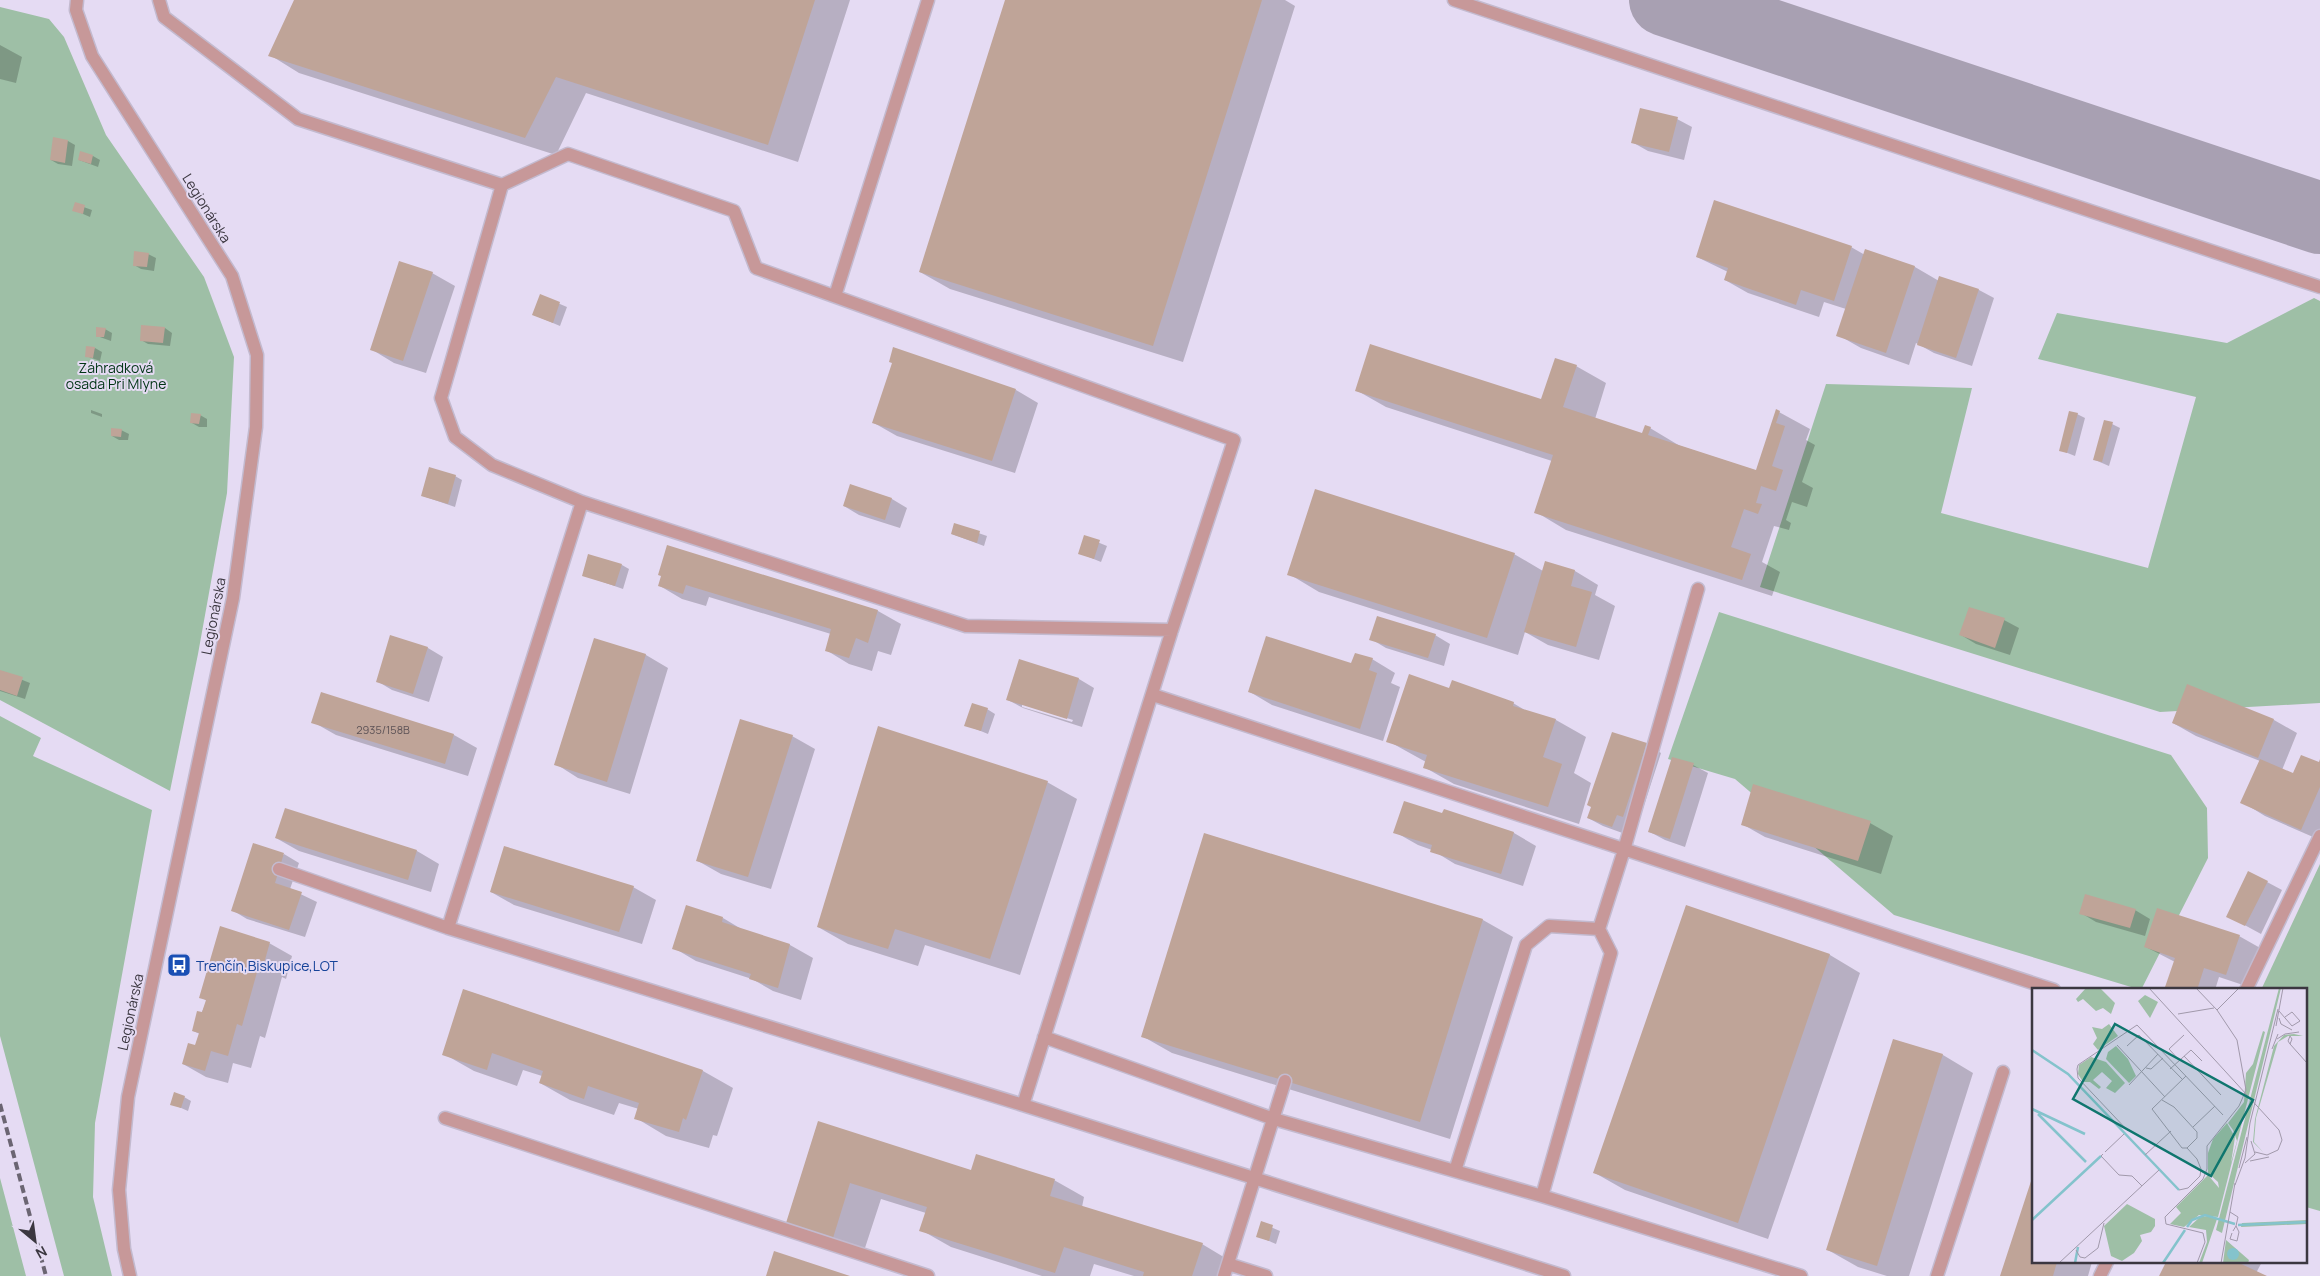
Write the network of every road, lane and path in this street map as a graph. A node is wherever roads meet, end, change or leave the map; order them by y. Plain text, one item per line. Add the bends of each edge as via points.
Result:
1 (77, 0) edge
2 (158, 0) edge
3 (928, 0) edge
4 (1454, 0) edge
5 (502, 186) junction
6 (2320, 287) edge
7 (835, 296) junction
8 (582, 502) junction
9 (1698, 589) dead end
10 (1172, 630) junction
11 (1153, 695) junction
12 (2320, 836) edge
13 (1624, 850) junction
14 (279, 869) dead end
15 (448, 928) junction
16 (1599, 929) junction
17 (2048, 988) edge
18 (2247, 988) edge
19 (1044, 1037) junction
20 (2003, 1072) dead end
21 (1285, 1081) dead end
22 (1023, 1105) junction
23 (445, 1118) dead end
24 (1274, 1119) junction
25 (1454, 1171) junction
26 (1256, 1179) junction
27 (1542, 1196) junction
28 (2106, 1264) edge
29 (1226, 1270) edge
30 (130, 1276) edge
31 (928, 1276) edge
32 (1266, 1276) edge
33 (1564, 1276) edge
34 (1801, 1276) edge
35 (1937, 1276) edge
36 (2100, 1276) edge

1 - 30 street, Legionárska via 76,10 92,56 232,276 257,355 256,427 233,598 128,1096 119,1190 124,1249
2 - 5 street via 164,17 298,119
3 - 7 street
4 - 6 street
5 - 7 street via 568,154 734,211 756,268
5 - 8 street via 441,398 455,437 492,465
7 - 10 street via 1234,440
8 - 10 street via 966,626
8 - 15 street
9 - 13 street
10 - 11 street
11 - 13 street
11 - 19 street
12 - 18 street
13 - 16 street
13 - 17 street
14 - 15 street
15 - 22 street
16 - 25 street via 1549,926 1526,945
16 - 27 street via 1611,953
19 - 22 street
19 - 24 street
20 - 35 street
21 - 24 street
22 - 26 street
23 - 31 street
24 - 25 street
24 - 26 street
25 - 27 street
26 - 29 street
26 - 33 street
27 - 34 street
28 - 36 street
29 - 32 street

